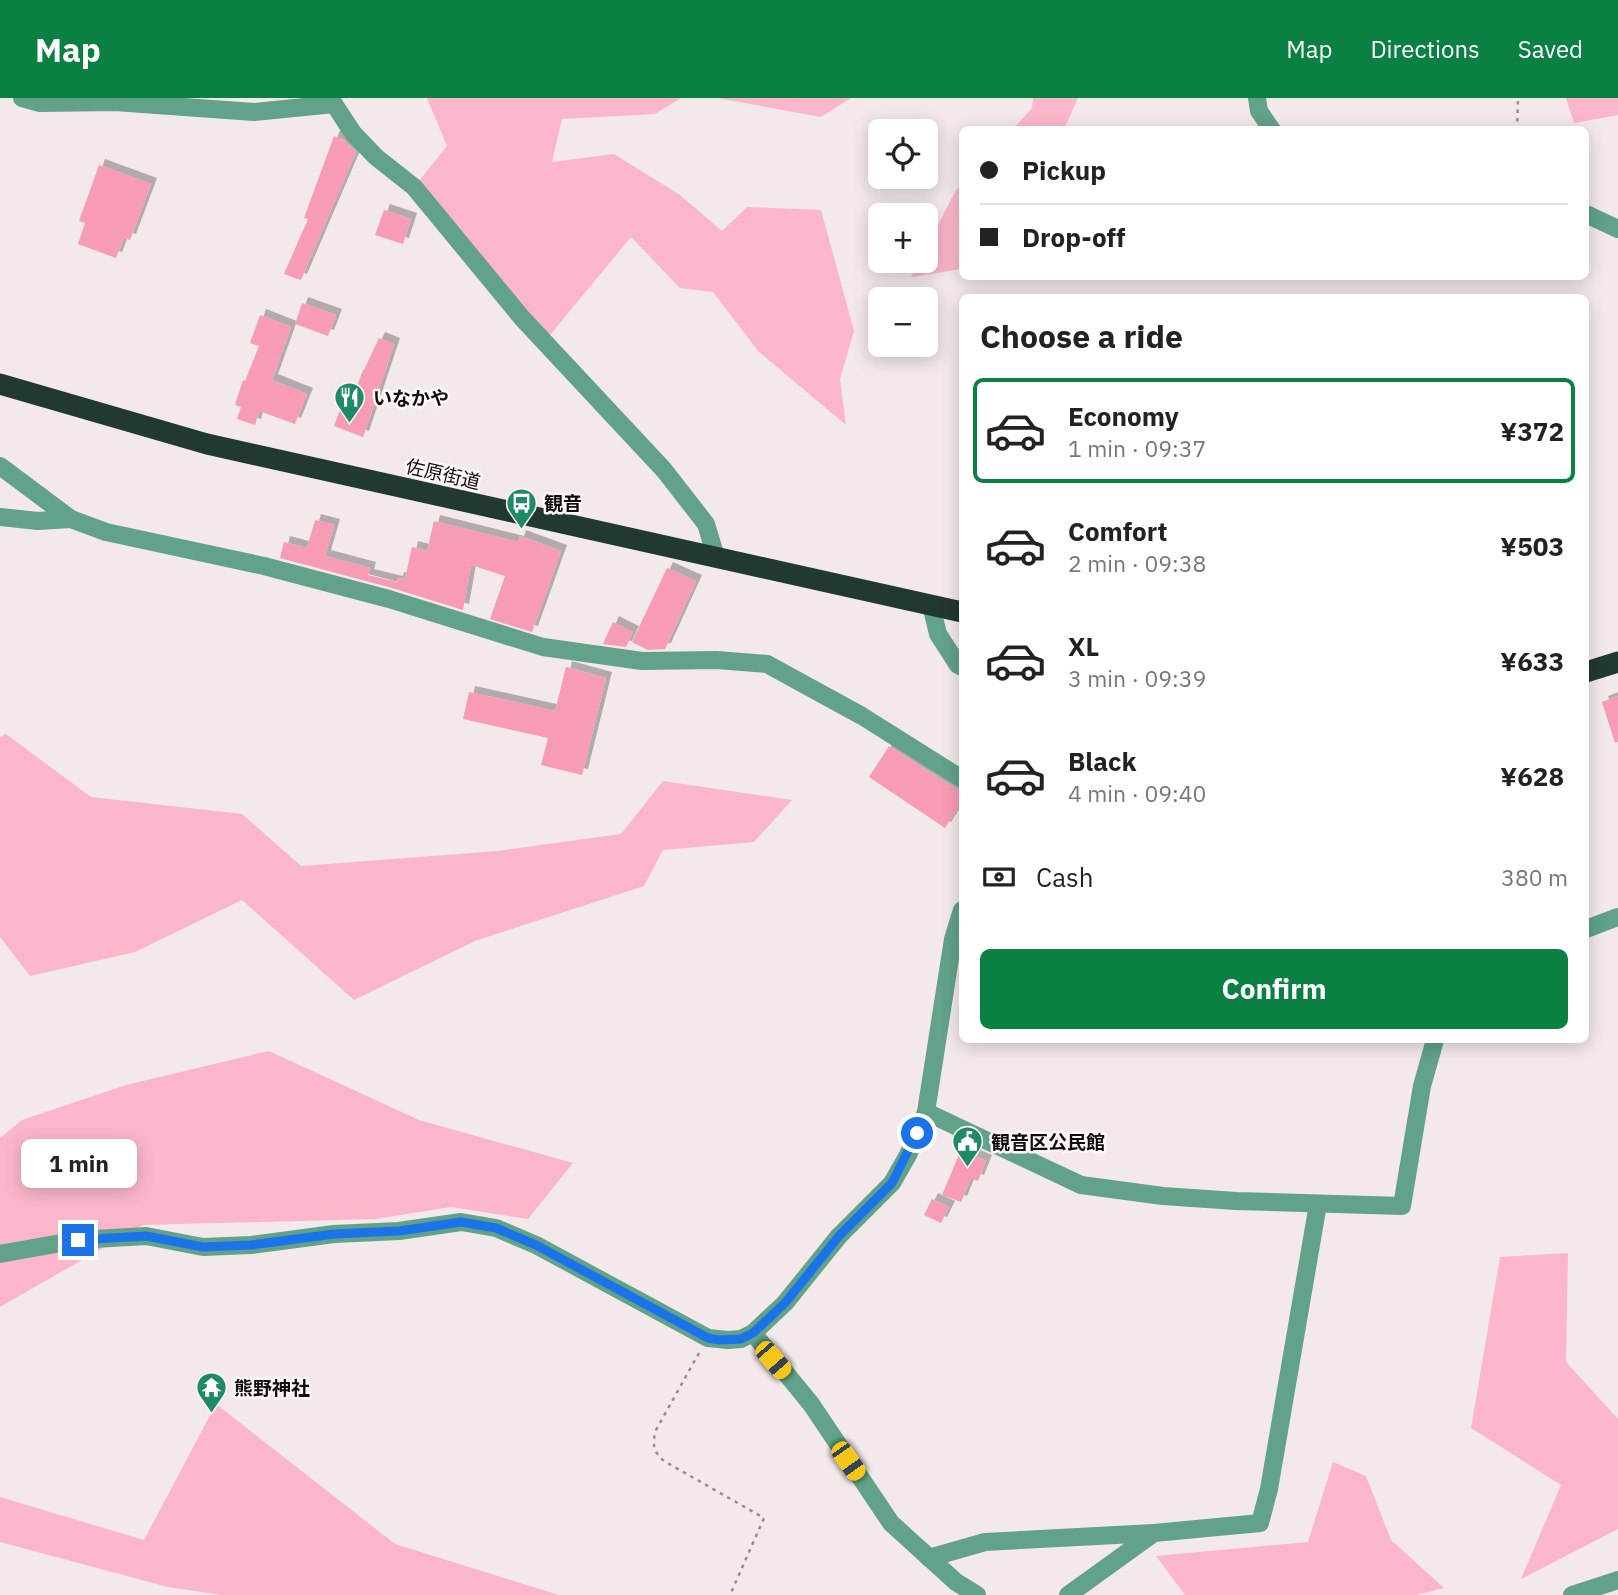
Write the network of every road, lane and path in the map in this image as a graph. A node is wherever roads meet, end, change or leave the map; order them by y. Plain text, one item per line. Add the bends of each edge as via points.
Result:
1 (22, 98) edge
2 (1257, 98) edge
3 (1518, 98) edge
4 (334, 100) edge
5 (1269, 126) edge
6 (1517, 126) edge
7 (1589, 215) edge
8 (1618, 229) edge
9 (0, 384) edge
10 (0, 466) edge
11 (0, 517) edge
12 (71, 519) junction
13 (716, 557) junction
14 (932, 606) junction
15 (959, 611) edge
16 (1618, 662) edge
17 (959, 666) edge
18 (1589, 671) edge
19 (959, 777) edge
20 (1618, 917) edge
21 (959, 920) edge
22 (1589, 928) edge
23 (1434, 1043) edge
24 (926, 1112) junction
25 (1318, 1204) junction
26 (0, 1254) edge
27 (753, 1333) junction
28 (708, 1338) junction
29 (1154, 1533) junction
30 (929, 1558) junction
31 (1618, 1580) edge
32 (730, 1595) edge
33 (977, 1595) edge
34 (1068, 1595) edge
35 (1572, 1595) edge

1 - 4 street via 40,103 115,102 254,112
2 - 5 street
3 - 6 path
4 - 13 street via 352,133 414,187 522,318 664,470 706,524
7 - 8 street
9 - 13 highway, 佐原街道 via 207,444
10 - 12 street
11 - 12 street
12 - 19 street via 106,532 389,599 542,647 642,661 767,664
13 - 14 highway, 佐原街道
14 - 15 highway, 佐原街道
14 - 17 street via 938,634
16 - 18 highway
20 - 22 street
21 - 24 street
23 - 25 street via 1422,1086 1402,1206
24 - 25 street via 1081,1185 1163,1196
24 - 27 street via 892,1183
25 - 29 street via 1260,1523
26 - 28 street via 78,1240 146,1236 203,1247 251,1245 461,1222 496,1228 536,1245
27 - 28 street via 741,1339
27 - 30 street via 811,1404 891,1523
28 - 32 path via 653,1442 655,1453 664,1461 764,1518
29 - 30 street via 985,1542
29 - 34 street
30 - 33 street
31 - 35 street

